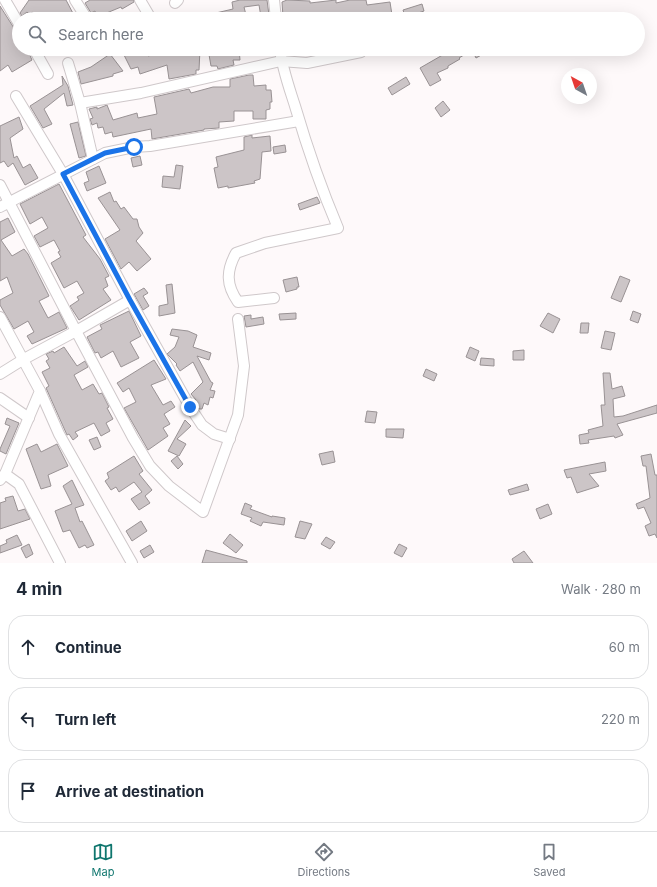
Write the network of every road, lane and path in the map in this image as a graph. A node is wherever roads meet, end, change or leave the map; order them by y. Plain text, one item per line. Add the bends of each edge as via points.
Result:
1 (5, 0) edge
2 (76, 0) edge
3 (140, 0) edge
4 (274, 0) edge
5 (12, 12) edge
6 (83, 12) edge
7 (147, 12) edge
8 (275, 12) edge
9 (38, 56) edge
10 (281, 56) edge
11 (341, 56) edge
12 (281, 61) junction
13 (68, 63) dead end
14 (48, 74) dead end
15 (16, 96) dead end
16 (80, 103) junction
17 (299, 121) junction
18 (93, 159) junction
19 (63, 174) junction
20 (0, 185) edge
21 (4, 204) edge
22 (274, 298) dead end
23 (130, 300) junction
24 (0, 317) edge
25 (238, 319) dead end
26 (76, 331) junction
27 (24, 359) junction
28 (0, 374) edge
29 (40, 391) junction
30 (0, 398) edge
31 (29, 418) junction
32 (230, 439) junction
33 (2, 477) edge
34 (60, 563) edge
35 (132, 563) edge

1 - 5 street
2 - 6 street
3 - 7 street
4 - 8 street
9 - 14 street
10 - 12 street
11 - 12 street via 307,63
12 - 16 street via 141,93
12 - 17 street
13 - 16 street
15 - 19 street
16 - 18 street
17 - 18 street via 134,147 105,153
17 - 22 street via 338,228 236,253 229,266 229,290 238,302
18 - 19 street
19 - 21 street
19 - 23 street
20 - 21 street
21 - 26 street
23 - 26 street
23 - 32 street via 202,425 214,434
24 - 27 street
25 - 32 street via 244,372 238,416
26 - 27 street
26 - 32 street via 150,466 169,486 203,512
27 - 28 street
27 - 29 street
29 - 31 street
29 - 35 street via 59,434
30 - 31 street
31 - 33 street
33 - 34 street via 19,484

